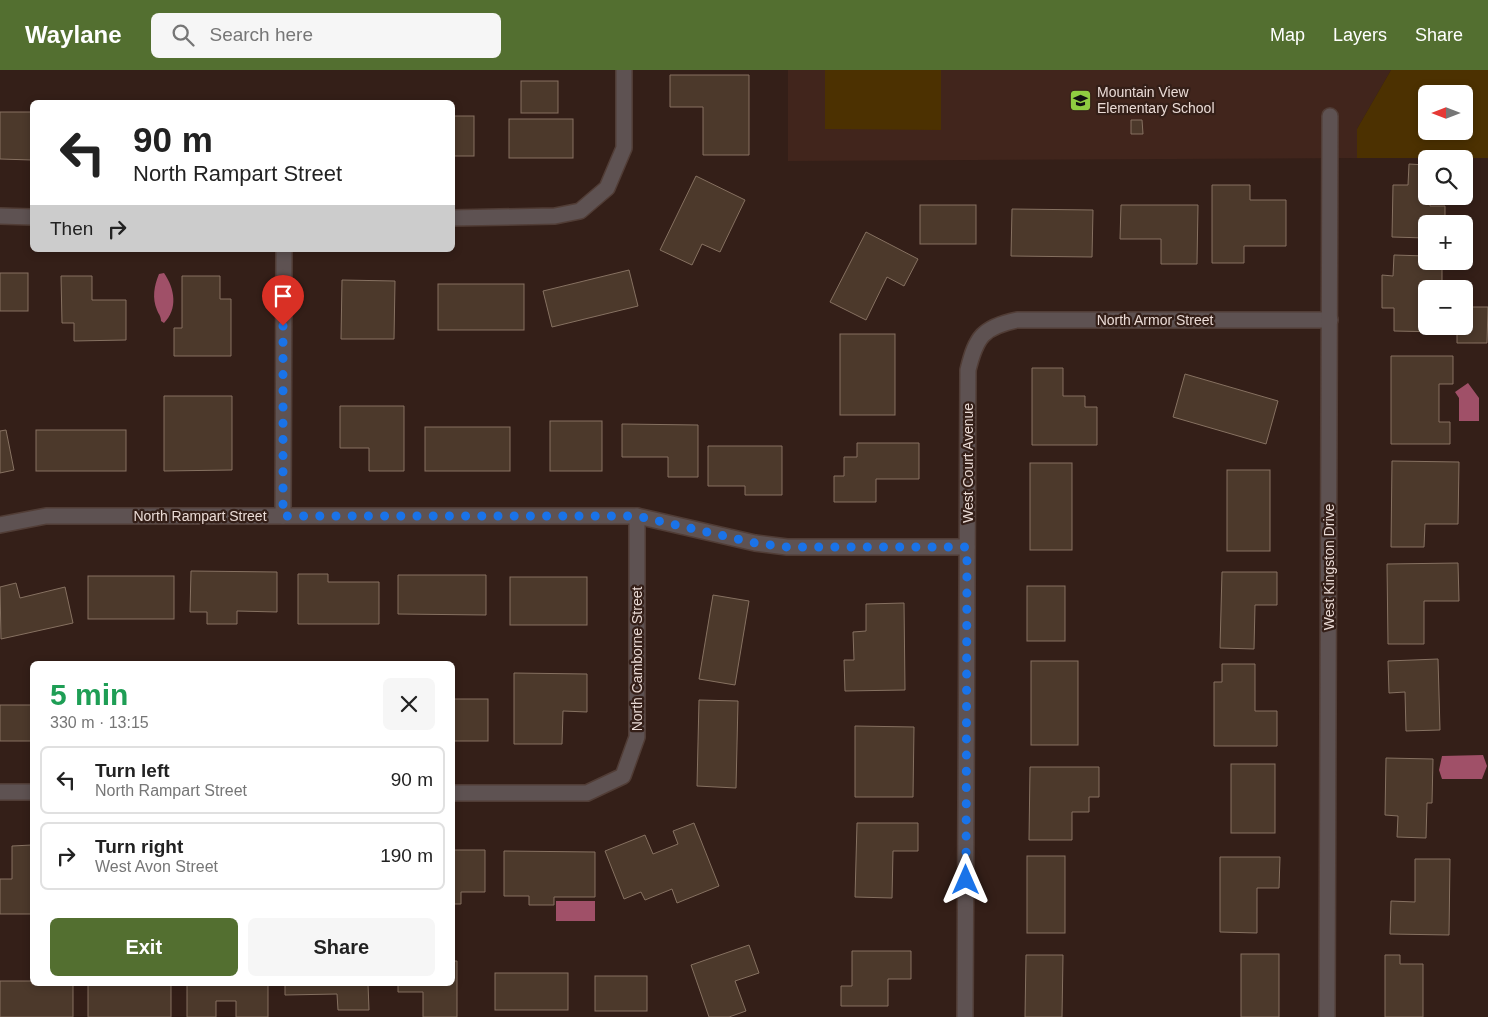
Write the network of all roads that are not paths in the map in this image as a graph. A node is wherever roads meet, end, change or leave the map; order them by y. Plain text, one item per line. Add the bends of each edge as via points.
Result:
1 (624, 70) edge
2 (1330, 116) dead end
3 (0, 216) edge
4 (30, 217) edge
5 (455, 218) edge
6 (284, 252) edge
7 (1330, 320) junction
8 (984, 333) joint
9 (283, 516) junction
10 (637, 516) junction
11 (0, 525) edge
12 (967, 547) junction
13 (0, 792) edge
14 (30, 792) edge
15 (455, 793) edge
16 (965, 1017) edge
17 (1327, 1017) edge

1 - 5 street via 624,148 607,188 594,200 580,211 556,216
2 - 7 street, West Kingston Drive
3 - 4 street
6 - 9 street
7 - 8 street, North Armor Street via 1017,320 1000,323
7 - 17 street, West Kingston Drive
8 - 12 street, West Court Avenue via 973,350 968,370
9 - 10 street, North Rampart Street
9 - 11 street, North Rampart Street via 46,516
10 - 12 street, North Rampart Street via 755,543 787,547
10 - 15 street, North Camborne Street via 637,737 623,776 587,793
12 - 16 street, West Court Avenue
13 - 14 street

